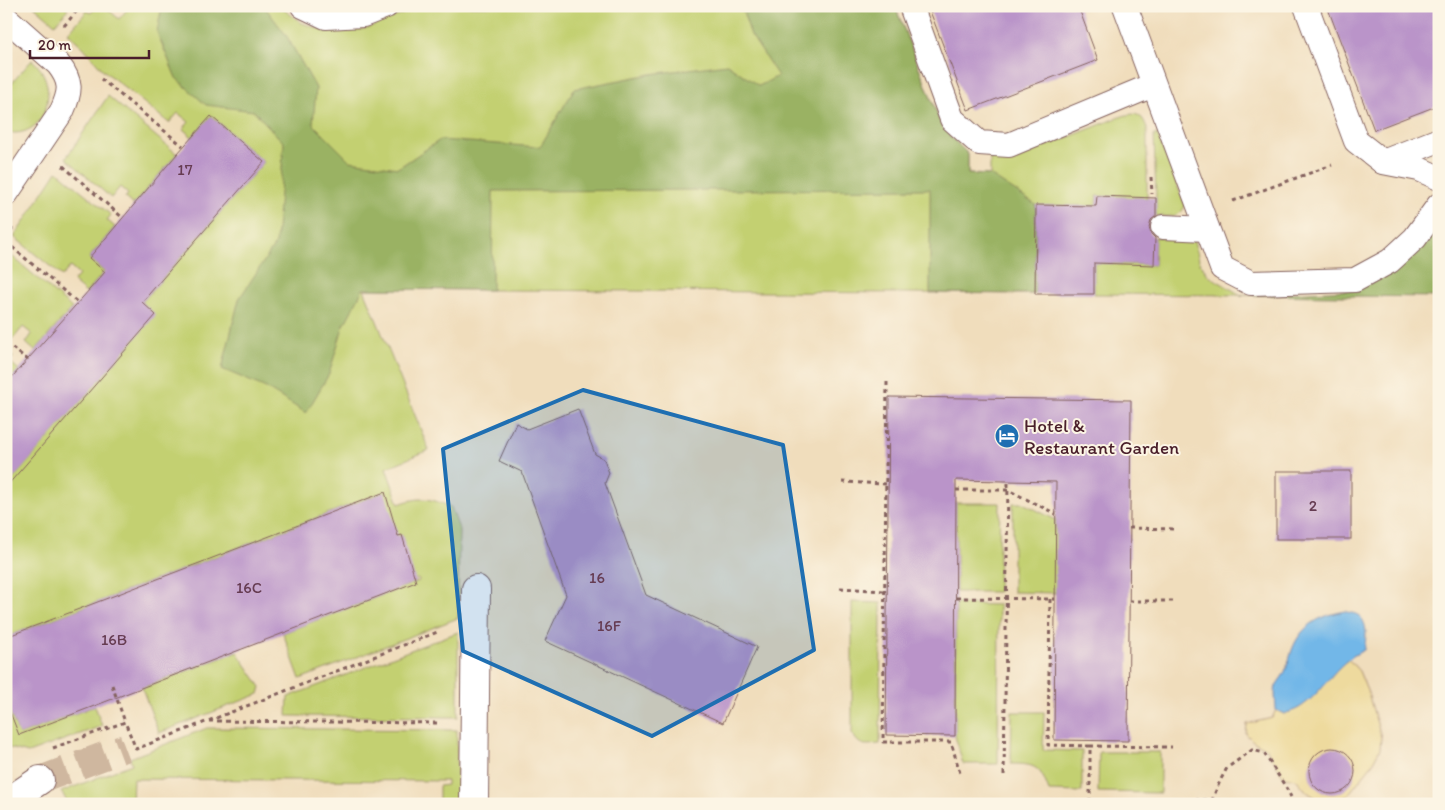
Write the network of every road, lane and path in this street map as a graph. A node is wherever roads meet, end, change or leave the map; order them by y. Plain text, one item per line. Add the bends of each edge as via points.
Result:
1 (80, 6) edge
2 (303, 6) edge
3 (386, 6) edge
4 (910, 6) edge
5 (1125, 6) edge
6 (1306, 6) edge
7 (6, 18) edge
8 (63, 27) dead end
9 (100, 78) dead end
10 (1153, 85) junction
11 (1439, 140) edge
12 (183, 146) dead end
13 (1376, 157) junction
14 (57, 160) dead end
15 (1439, 178) edge
16 (6, 194) edge
17 (1439, 205) edge
18 (123, 218) dead end
19 (1204, 220) junction
20 (1163, 228) dead end
21 (6, 242) edge
22 (77, 302) dead end
23 (6, 343) edge
24 (28, 360) dead end
25 (887, 382) dead end
26 (842, 482) dead end
27 (1008, 482) dead end
28 (886, 484) junction
29 (956, 490) dead end
30 (1008, 490) junction
31 (1056, 514) dead end
32 (1129, 528) dead end
33 (1177, 529) dead end
34 (840, 588) dead end
35 (476, 589) dead end
36 (885, 591) junction
37 (956, 598) dead end
38 (1006, 599) junction
39 (1050, 599) junction
40 (1055, 599) dead end
41 (1129, 600) dead end
42 (1176, 601) dead end
43 (475, 618) junction
44 (112, 685) dead end
45 (206, 721) junction
46 (125, 722) junction
47 (474, 724) junction
48 (1090, 746) junction
49 (1172, 747) dead end
50 (46, 751) dead end
51 (960, 773) dead end
52 (1004, 775) dead end
53 (40, 780) tunnel mouth
54 (1291, 797) dead end
55 (1171, 800) dead end
56 (6, 803) edge
57 (474, 804) edge
58 (1090, 804) edge

1 - 8 path
2 - 3 lane via 326,17 364,15
4 - 10 lane via 952,118 979,143 1009,145
5 - 10 lane
6 - 13 lane via 1356,141
7 - 16 lane via 58,64 70,85 62,110
9 - 12 path
10 - 19 lane
11 - 13 lane
13 - 15 lane
13 - 19 path
14 - 18 path
17 - 19 lane via 1415,238 1390,261 1355,280 1251,283 1222,268
19 - 20 lane
21 - 22 path
23 - 24 path
25 - 28 path
26 - 28 path
27 - 30 path
28 - 36 path
29 - 30 path
30 - 31 path
30 - 38 path
32 - 33 path
34 - 36 path
35 - 43 street
36 - 51 path via 883,742 951,742
37 - 38 path
38 - 39 path
38 - 52 path
39 - 40 path
39 - 48 path via 1048,745
41 - 42 path
43 - 45 path
43 - 47 street
44 - 46 path
45 - 46 path via 136,749
45 - 47 path
46 - 50 path
47 - 57 street
48 - 49 path
48 - 58 path
53 - 56 street
54 - 55 path via 1264,753 1252,750 1227,768 1212,800

